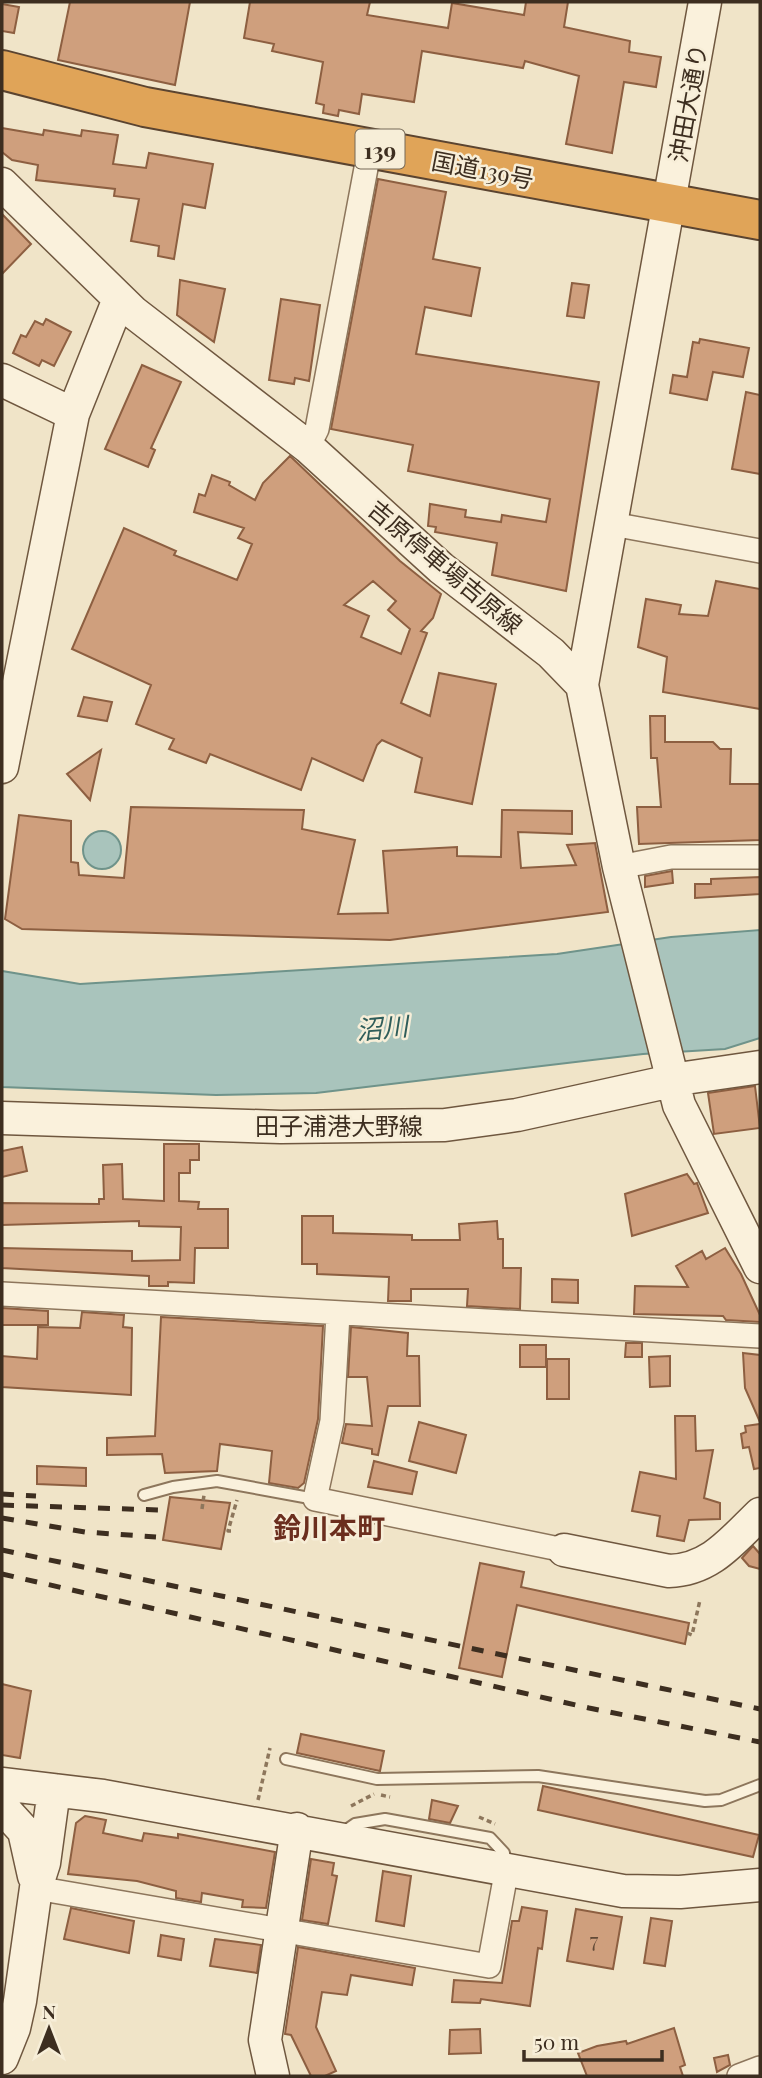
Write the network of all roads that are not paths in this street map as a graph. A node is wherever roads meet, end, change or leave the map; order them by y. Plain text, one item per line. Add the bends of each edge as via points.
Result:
1 (705, 2) edge
2 (2, 70) edge
3 (370, 147) junction
4 (2, 184) edge
5 (670, 205) junction
6 (760, 220) edge
7 (119, 299) junction
8 (2, 380) edge
9 (73, 414) junction
10 (308, 447) junction
11 (612, 524) junction
12 (760, 551) edge
13 (582, 685) junction
14 (2, 767) edge
15 (760, 857) edge
16 (619, 867) junction
17 (760, 1067) edge
18 (668, 1072) junction
19 (2, 1118) edge
20 (760, 1267) edge
21 (2, 1294) edge
22 (338, 1314) junction
23 (760, 1336) edge
24 (144, 1495) dead end
25 (314, 1499) junction
26 (760, 1514) edge
27 (564, 1550) joint
28 (286, 1759) dead end
29 (2, 1784) edge
30 (760, 1785) edge
31 (54, 1790) junction
32 (2, 1807) edge
33 (297, 1829) junction
34 (507, 1868) junction
35 (760, 1885) edge
36 (36, 1888) junction
37 (282, 1930) junction
38 (2, 2058) edge
39 (760, 2068) edge
40 (273, 2076) edge
41 (739, 2076) edge

1 - 5 street, 沖田大通り
2 - 3 highway, 国道139号 / 139 via 145,107
3 - 5 highway, 国道139号 / 139
3 - 10 street via 317,429
4 - 7 street, 吉原停車場吉原線
5 - 6 highway, 国道139号 / 139
5 - 11 street, 沖田大通り
7 - 9 street
7 - 10 street, 吉原停車場吉原線
8 - 9 street
9 - 14 street
10 - 13 street, 吉原停車場吉原線 via 441,568 551,653
11 - 12 street
11 - 13 street, 沖田大通り
13 - 16 street
15 - 16 street via 671,857
16 - 18 street
17 - 18 street, 田子浦港大野線
18 - 19 street, 田子浦港大野線 via 516,1115 445,1125 281,1127
18 - 20 street via 687,1124
21 - 22 street
22 - 23 street
22 - 25 street via 332,1421
24 - 25 lane via 216,1481
25 - 27 street
26 - 27 street via 715,1556 683,1571
28 - 30 lane via 377,1779 538,1776 705,1801
29 - 31 street
31 - 33 street
31 - 36 street
32 - 36 street via 24,1832
33 - 34 street
33 - 37 street
34 - 35 street via 623,1891
34 - 37 street via 489,1966
36 - 37 street
36 - 38 street via 20,2001
37 - 40 street via 265,2040
39 - 41 street

